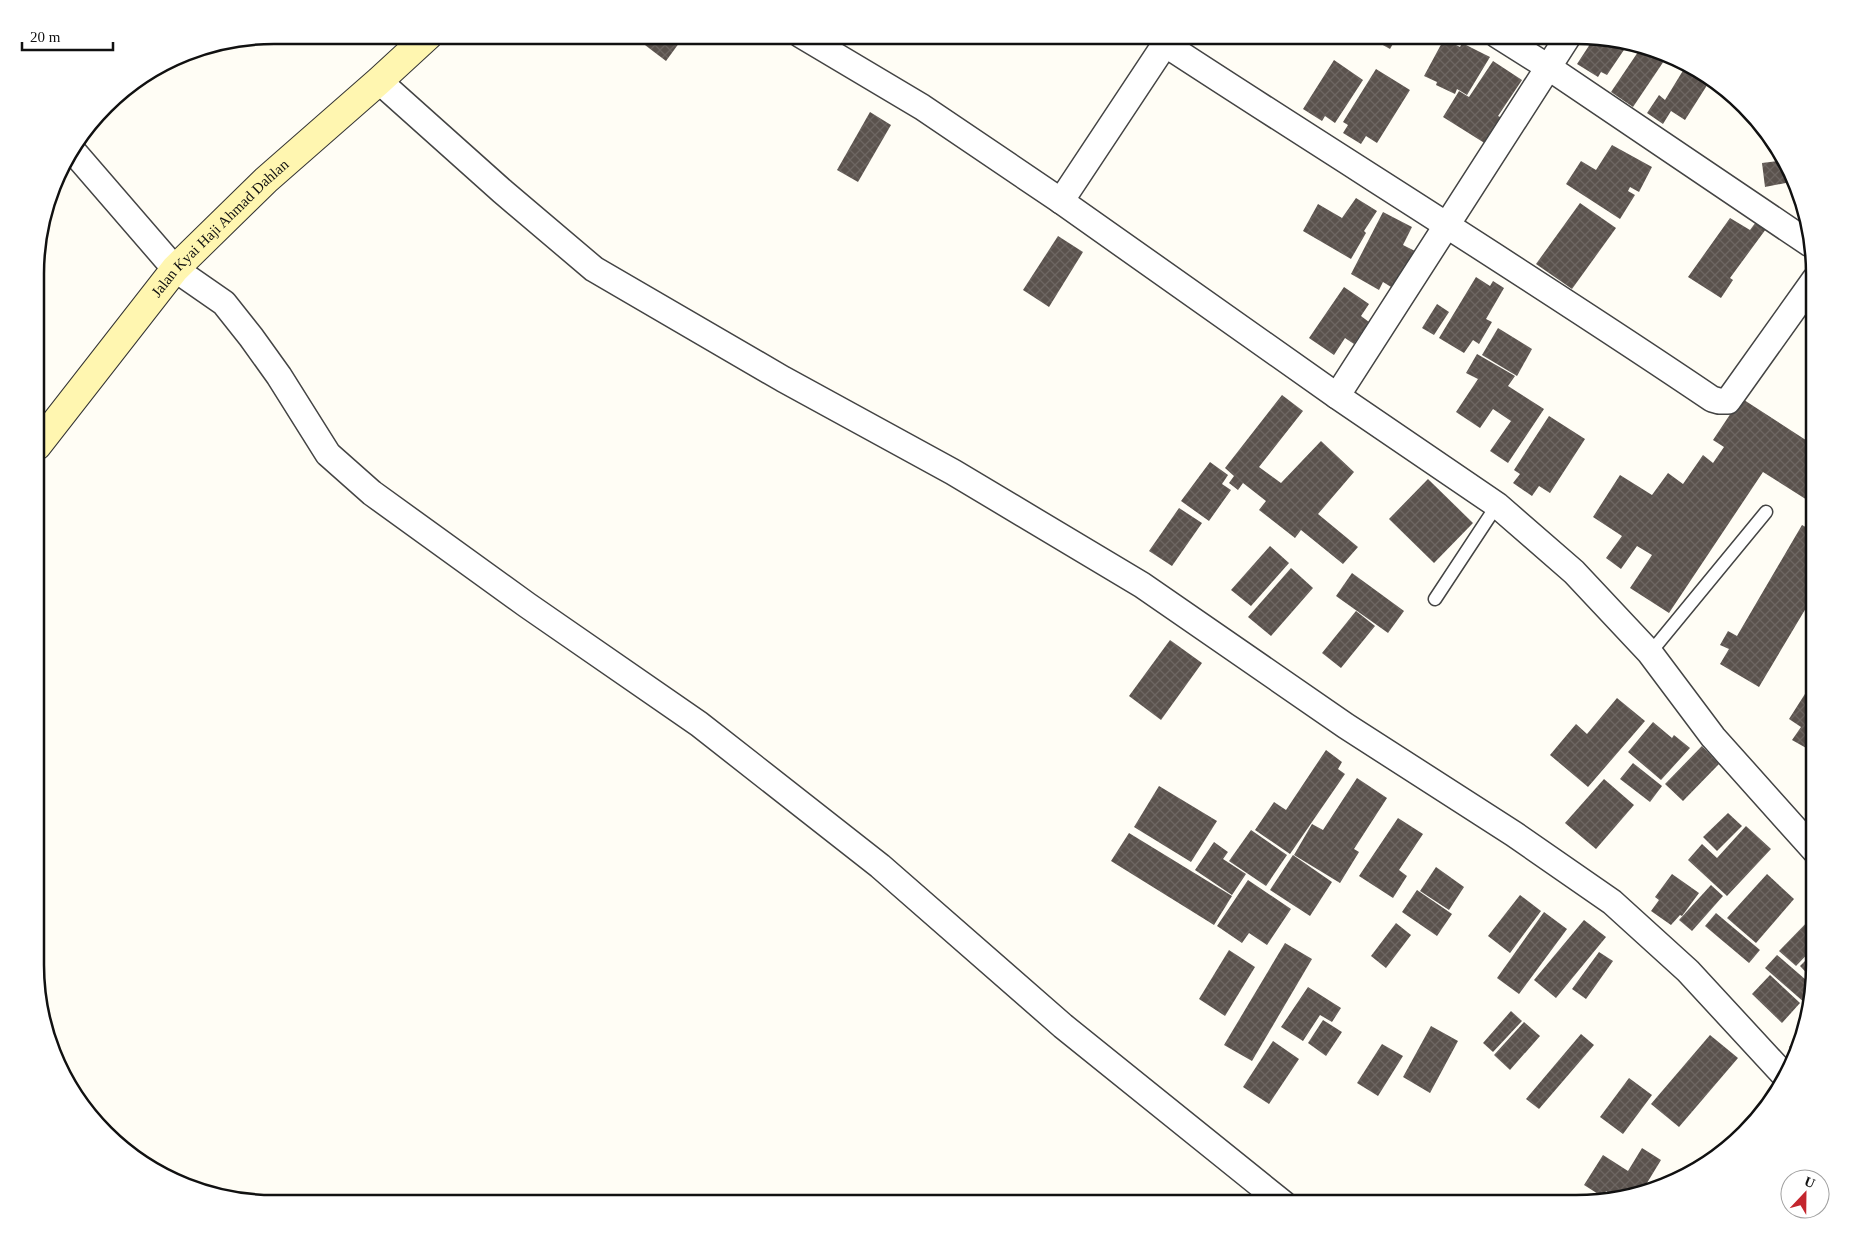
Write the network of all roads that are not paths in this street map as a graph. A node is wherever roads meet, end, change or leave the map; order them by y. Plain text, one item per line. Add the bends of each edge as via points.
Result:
1 (418, 44) edge
2 (816, 44) edge
3 (1165, 44) edge
4 (1174, 44) edge
5 (1511, 44) edge
6 (1563, 44) edge
7 (1548, 67) junction
8 (379, 81) junction
9 (77, 155) edge
10 (1061, 201) junction
11 (1448, 225) junction
12 (1803, 240) edge
13 (175, 269) junction
14 (1806, 290) edge
15 (1337, 396) junction
16 (44, 437) edge
17 (1497, 505) junction
18 (1766, 512) dead end
19 (1435, 599) dead end
20 (1650, 653) junction
21 (1806, 842) edge
22 (1780, 1071) edge
23 (1273, 1195) edge

1 - 8 street, Jalan Kyai Haji Ahmad Dahlan
2 - 10 street via 922,107
3 - 10 street
4 - 11 street via 1280,119
5 - 7 street
6 - 7 street
7 - 11 street
7 - 12 street
8 - 13 street, Jalan Kyai Haji Ahmad Dahlan via 266,180
8 - 22 street via 594,269 953,472 1142,585 1346,726 1514,834 1612,902 1688,970
9 - 13 street
10 - 15 street
11 - 14 street via 1719,401 1728,401
11 - 15 street
13 - 16 street, Jalan Kyai Haji Ahmad Dahlan
13 - 23 street via 224,303 279,376 328,454 372,494 699,724 880,866 1063,1026
15 - 17 street
17 - 19 lane
17 - 20 street via 1574,572
18 - 20 lane
20 - 21 street via 1713,737

